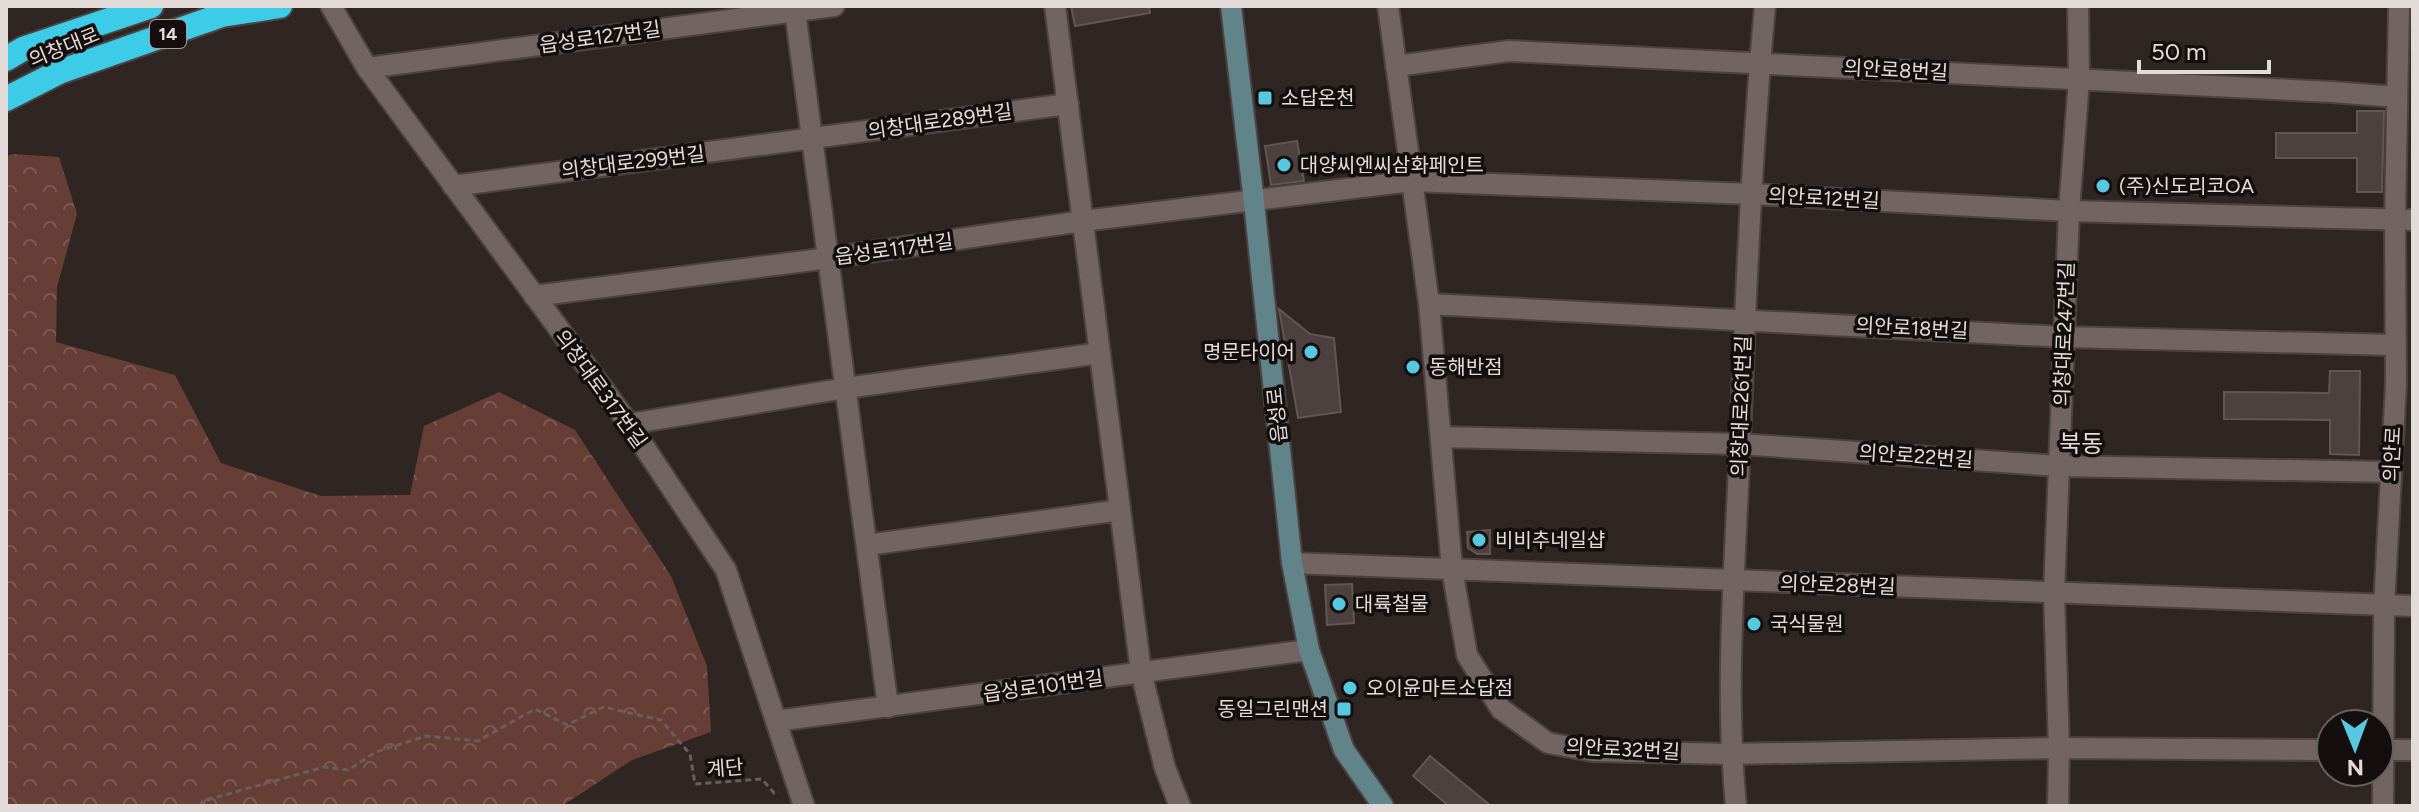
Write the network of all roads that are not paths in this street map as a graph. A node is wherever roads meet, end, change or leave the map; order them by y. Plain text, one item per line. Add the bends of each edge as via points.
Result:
1 (151, 6) edge
2 (280, 6) edge
3 (331, 6) edge
4 (834, 6) edge
5 (1055, 6) edge
6 (1231, 6) edge
7 (1388, 6) edge
8 (1765, 6) edge
9 (2078, 6) edge
10 (2399, 6) edge
11 (795, 11) junction
12 (6, 59) edge
13 (1760, 63) junction
14 (1396, 66) junction
15 (367, 68) junction
16 (2079, 79) junction
17 (2397, 97) junction
18 (6, 99) edge
19 (1068, 104) junction
20 (812, 139) junction
21 (1412, 181) junction
22 (453, 186) junction
23 (1751, 194) junction
24 (1254, 202) junction
25 (2069, 211) junction
26 (2404, 220) edge
27 (1083, 221) junction
28 (829, 258) junction
29 (534, 296) junction
30 (1429, 304) junction
31 (1744, 319) junction
32 (2064, 337) junction
33 (2395, 345) junction
34 (1100, 353) junction
35 (2405, 386) edge
36 (846, 388) junction
37 (629, 424) junction
38 (1441, 437) junction
39 (1740, 444) junction
40 (2059, 466) junction
41 (2391, 472) junction
42 (1120, 510) junction
43 (867, 545) junction
44 (1292, 563) junction
45 (1452, 569) junction
46 (1734, 581) junction
47 (2054, 593) junction
48 (2384, 606) junction
49 (2413, 606) edge
50 (1309, 650) junction
51 (1141, 672) junction
52 (888, 707) junction
53 (2381, 708) edge
54 (776, 721) junction
55 (2059, 748) junction
56 (2315, 750) edge
57 (1731, 754) junction
58 (801, 799) edge
59 (1180, 806) edge
60 (1383, 806) edge
61 (1736, 806) edge
62 (2058, 806) edge

1 - 12 highway, 의창대로 / 14
2 - 18 highway, 의창대로 / 14 via 222,15 59,72
3 - 15 street, 의창대로317번길
4 - 11 street, 읍성로127번길
5 - 19 street
6 - 24 main road, 읍성로
7 - 14 street, 의안로32번길
8 - 13 street, 의창대로261번길
9 - 16 street, 의창대로247번길
10 - 17 street, 의안로
11 - 15 street, 읍성로127번길
11 - 20 street
13 - 14 street, 의안로8번길 via 1509,51
13 - 16 street, 의안로8번길
13 - 23 street, 의창대로261번길
14 - 21 street, 의안로32번길
15 - 22 street, 의창대로317번길
16 - 17 street, 의안로8번길
16 - 25 street, 의창대로247번길
17 - 26 street, 의안로
19 - 20 street, 의창대로289번길
19 - 27 street
20 - 22 street, 의창대로299번길
20 - 28 street
21 - 23 street, 의안로12번길
21 - 24 street, 의안로12번길
21 - 30 street, 의안로32번길
22 - 29 street, 의창대로317번길
23 - 25 street, 의안로12번길
23 - 31 street, 의창대로261번길
24 - 27 street, 읍성로117번길
24 - 44 main road, 읍성로
25 - 26 street, 의안로12번길
25 - 32 street, 의창대로247번길
26 - 33 street, 의안로
27 - 28 street, 읍성로117번길
27 - 34 street
28 - 29 street, 읍성로117번길
28 - 36 street
29 - 37 street, 의창대로317번길
30 - 31 street, 의안로18번길
30 - 38 street, 의안로32번길
31 - 32 street, 의안로18번길
31 - 39 street, 의창대로261번길
32 - 33 street, 의안로18번길
32 - 40 street, 의창대로247번길
33 - 35 street, 의안로
34 - 36 street
34 - 42 street
35 - 41 street, 의안로
36 - 37 street
36 - 43 street
37 - 54 street, 의창대로317번길 via 726,570
38 - 39 street, 의안로22번길
38 - 45 street, 의안로32번길
39 - 40 street, 의안로22번길
39 - 46 street, 의창대로261번길
40 - 41 street, 의안로22번길
40 - 47 street, 의창대로247번길
41 - 48 street, 의안로
42 - 43 street
42 - 51 street
43 - 52 street
44 - 45 street, 의안로28번길
44 - 50 main road, 읍성로
45 - 46 street, 의안로28번길
45 - 57 street, 의안로32번길 via 1467,655 1501,709 1548,743 1592,751
46 - 47 street, 의안로28번길
46 - 57 street, 의창대로261번길
47 - 48 street, 의안로28번길
47 - 55 street, 의창대로247번길
48 - 49 street, 의안로28번길
48 - 53 street, 의안로
50 - 51 street, 읍성로101번길
50 - 60 main road, 읍성로 via 1344,750
51 - 52 street, 읍성로101번길
51 - 59 street
52 - 54 street, 읍성로101번길
54 - 58 street, 의창대로317번길
55 - 56 street, 의안로32번길
55 - 57 street, 의안로32번길
55 - 62 street, 의창대로247번길
57 - 61 street, 의창대로261번길

